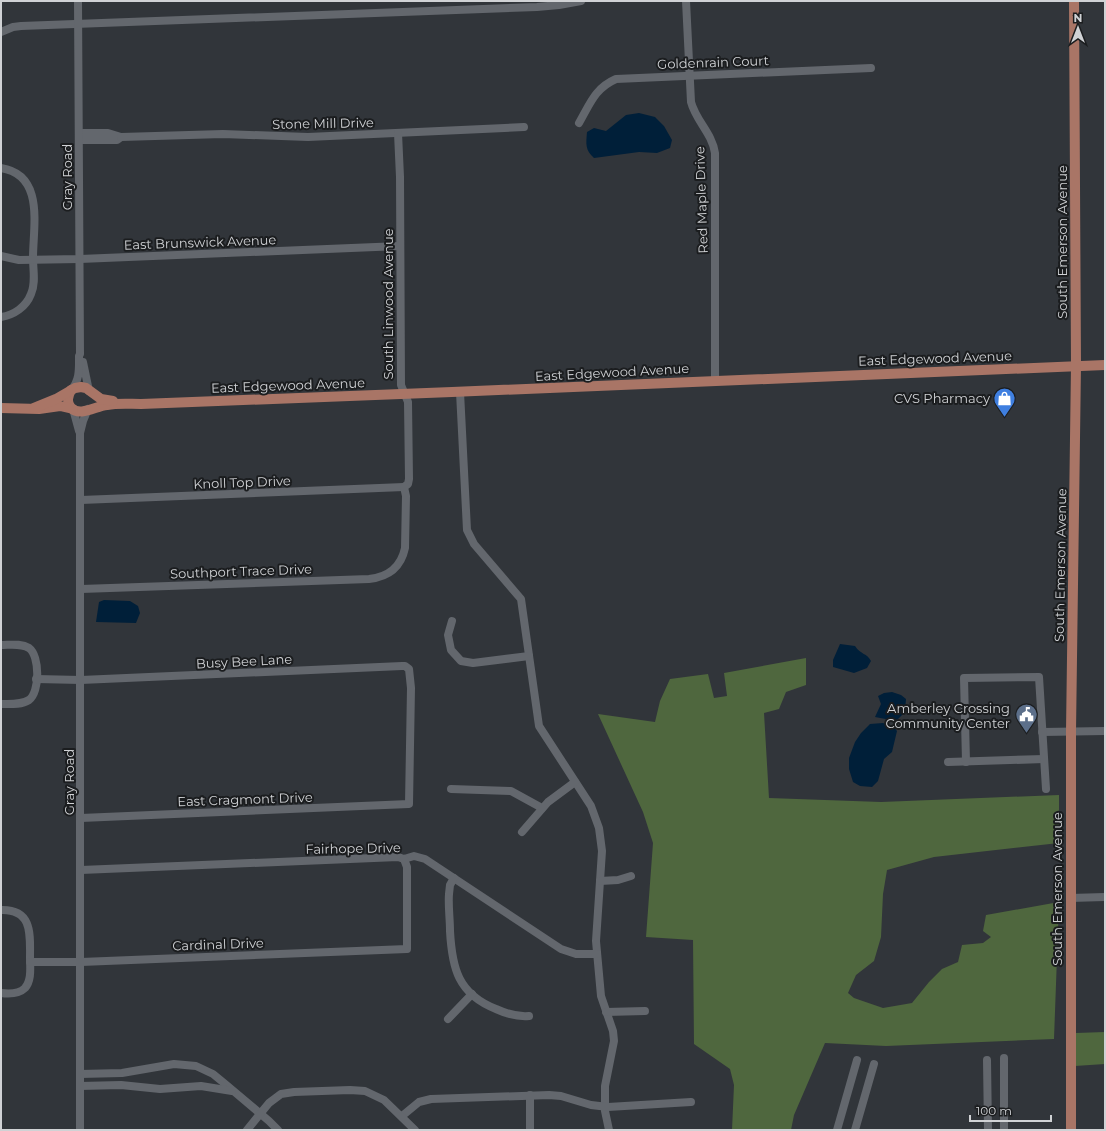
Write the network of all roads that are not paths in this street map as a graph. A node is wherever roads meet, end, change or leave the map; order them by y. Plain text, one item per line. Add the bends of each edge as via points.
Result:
1 (78, 1) edge
2 (581, 1) edge
3 (686, 1) edge
4 (1074, 1) edge
5 (78, 24) junction
6 (1, 32) edge
7 (871, 68) dead end
8 (689, 75) junction
9 (579, 123) dead end
10 (524, 127) dead end
11 (398, 133) junction
12 (79, 137) junction
13 (1, 168) edge
14 (400, 246) junction
15 (1, 256) edge
16 (33, 259) junction
17 (80, 260) junction
18 (1, 317) edge
19 (80, 354) junction
20 (1076, 365) junction
21 (1105, 365) edge
22 (715, 380) junction
23 (71, 390) junction
24 (90, 390) junction
25 (460, 392) junction
26 (404, 394) junction
27 (120, 403) junction
28 (1, 408) edge
29 (34, 408) junction
30 (73, 409) junction
31 (88, 410) junction
32 (80, 433) junction
33 (404, 487) junction
34 (81, 500) junction
35 (398, 565) joint
36 (81, 589) junction
37 (452, 621) dead end
38 (1, 645) edge
39 (529, 656) junction
40 (36, 679) junction
41 (81, 680) junction
42 (1, 704) edge
43 (1071, 731) junction
44 (1105, 731) edge
45 (1042, 732) junction
46 (1044, 759) junction
47 (948, 762) dead end
48 (966, 762) junction
49 (575, 782) junction
50 (1046, 788) dead end
51 (452, 789) dead end
52 (409, 804) joint
53 (542, 808) junction
54 (81, 818) junction
55 (522, 832) dead end
56 (404, 859) junction
57 (81, 870) junction
58 (631, 876) dead end
59 (454, 878) junction
60 (600, 881) junction
61 (1105, 897) edge
62 (1070, 898) junction
63 (1, 910) edge
64 (597, 954) junction
65 (30, 962) junction
66 (81, 962) junction
67 (1, 993) edge
68 (472, 994) junction
69 (645, 1011) dead end
70 (606, 1012) junction
71 (529, 1016) dead end
72 (448, 1018) dead end
73 (1004, 1058) dead end
74 (857, 1060) dead end
75 (987, 1060) dead end
76 (874, 1064) dead end
77 (80, 1074) junction
78 (80, 1086) junction
79 (233, 1091) junction
80 (530, 1095) junction
81 (691, 1102) dead end
82 (605, 1106) junction
83 (260, 1113) junction
84 (402, 1116) junction
85 (80, 1130) edge
86 (246, 1130) edge
87 (278, 1130) edge
88 (415, 1130) edge
89 (530, 1130) edge
90 (609, 1130) edge
91 (837, 1130) edge
92 (855, 1130) edge
93 (988, 1130) edge
94 (1004, 1130) edge
95 (1071, 1130) edge

1 - 5 street, Gray Road
2 - 5 street via 537,7
3 - 8 street, Red Maple Drive
4 - 20 main road, South Emerson Avenue
5 - 6 street via 21,26
5 - 12 street, Gray Road
7 - 8 street, Goldenrain Court
8 - 9 street, Goldenrain Court via 621,78 606,83 600,88
8 - 22 street, Red Maple Drive via 692,107 711,138 715,153
10 - 11 street, Stone Mill Drive
11 - 12 street, Stone Mill Drive via 296,137 216,134 121,137 117,140
11 - 14 street, South Linwood Avenue
12 - 17 street, Gray Road
13 - 16 street via 18,174 31,190 34,205
14 - 17 street, East Brunswick Avenue
14 - 26 street, South Linwood Avenue via 401,385
15 - 16 street, East Brunswick Avenue via 19,260
16 - 17 street, East Brunswick Avenue
16 - 18 street via 34,285 29,299 15,313
17 - 19 street, Gray Road
19 - 23 street, Gray Road via 78,376
19 - 24 street, Gray Road
20 - 21 main road, East Edgewood Avenue
20 - 22 main road, East Edgewood Avenue
20 - 43 main road, South Emerson Avenue
22 - 25 main road, East Edgewood Avenue
23 - 24 main road via 82,387
23 - 29 main road
23 - 30 main road via 68,401
24 - 27 main road, East Edgewood Avenue via 101,399
24 - 31 main road via 93,402
25 - 26 main road, East Edgewood Avenue
25 - 39 street via 467,530 474,544 521,599
26 - 27 main road, East Edgewood Avenue
26 - 33 street, South Linwood Avenue via 408,398 409,479
27 - 31 main road, East Edgewood Avenue
28 - 29 main road
29 - 30 main road via 60,406
30 - 31 main road via 80,412
30 - 32 street, Gray Road
31 - 32 street, Gray Road
32 - 34 street, Gray Road
33 - 34 street, Knoll Top Drive
33 - 35 street, South Linwood Avenue via 406,542 404,554
34 - 36 street, Gray Road
35 - 36 street, Southport Trace Drive via 386,575 373,578
36 - 41 street, Gray Road
37 - 39 street via 448,635 451,650 461,661 473,663
38 - 40 street via 19,645 30,650 36,661
39 - 49 street via 539,726
40 - 41 street, Busy Bee Lane
40 - 42 street via 35,693 28,700
41 - 52 street, Busy Bee Lane via 405,666 409,672 411,688
41 - 54 street, Gray Road
43 - 44 street
43 - 45 street
43 - 62 main road, South Emerson Avenue
45 - 46 street
45 - 48 street via 1040,677 964,678
46 - 48 street
46 - 50 street
47 - 48 street
49 - 53 street
49 - 60 street via 591,806 599,828 602,849
51 - 53 street via 511,791
52 - 54 street, East Cragmont Drive
53 - 55 street
54 - 57 street, Gray Road
56 - 57 street, Fairhope Drive via 398,857
56 - 59 street, Fairhope Drive via 414,856 422,858
56 - 66 street, Cardinal Drive via 407,868 407,949
57 - 66 street, Gray Road
58 - 60 street
59 - 64 street, Fairhope Drive via 561,950 576,954
59 - 68 street via 448,894 451,954 459,978
60 - 64 street
61 - 62 street
62 - 95 main road, South Emerson Avenue
63 - 65 street via 16,912 26,922 30,935
64 - 70 street via 600,992
65 - 66 street, Cardinal Drive
65 - 67 street via 29,979 25,987 18,992
66 - 77 street, Gray Road
68 - 71 street via 488,1006 507,1014
68 - 72 street
69 - 70 street
70 - 82 street via 613,1031 614,1043 606,1078
73 - 94 street
74 - 91 street
75 - 93 street
76 - 92 street
77 - 78 street, Gray Road
77 - 79 street via 122,1073 183,1064 196,1066 213,1074
78 - 79 street via 121,1085 160,1089 201,1086
78 - 85 street, Gray Road
79 - 83 street
80 - 82 street via 554,1095
80 - 84 street via 431,1099 419,1102
80 - 89 street
81 - 82 street
82 - 90 street
83 - 84 street via 272,1100 286,1093 355,1090 365,1091 384,1100
83 - 86 street
83 - 87 street
84 - 88 street

